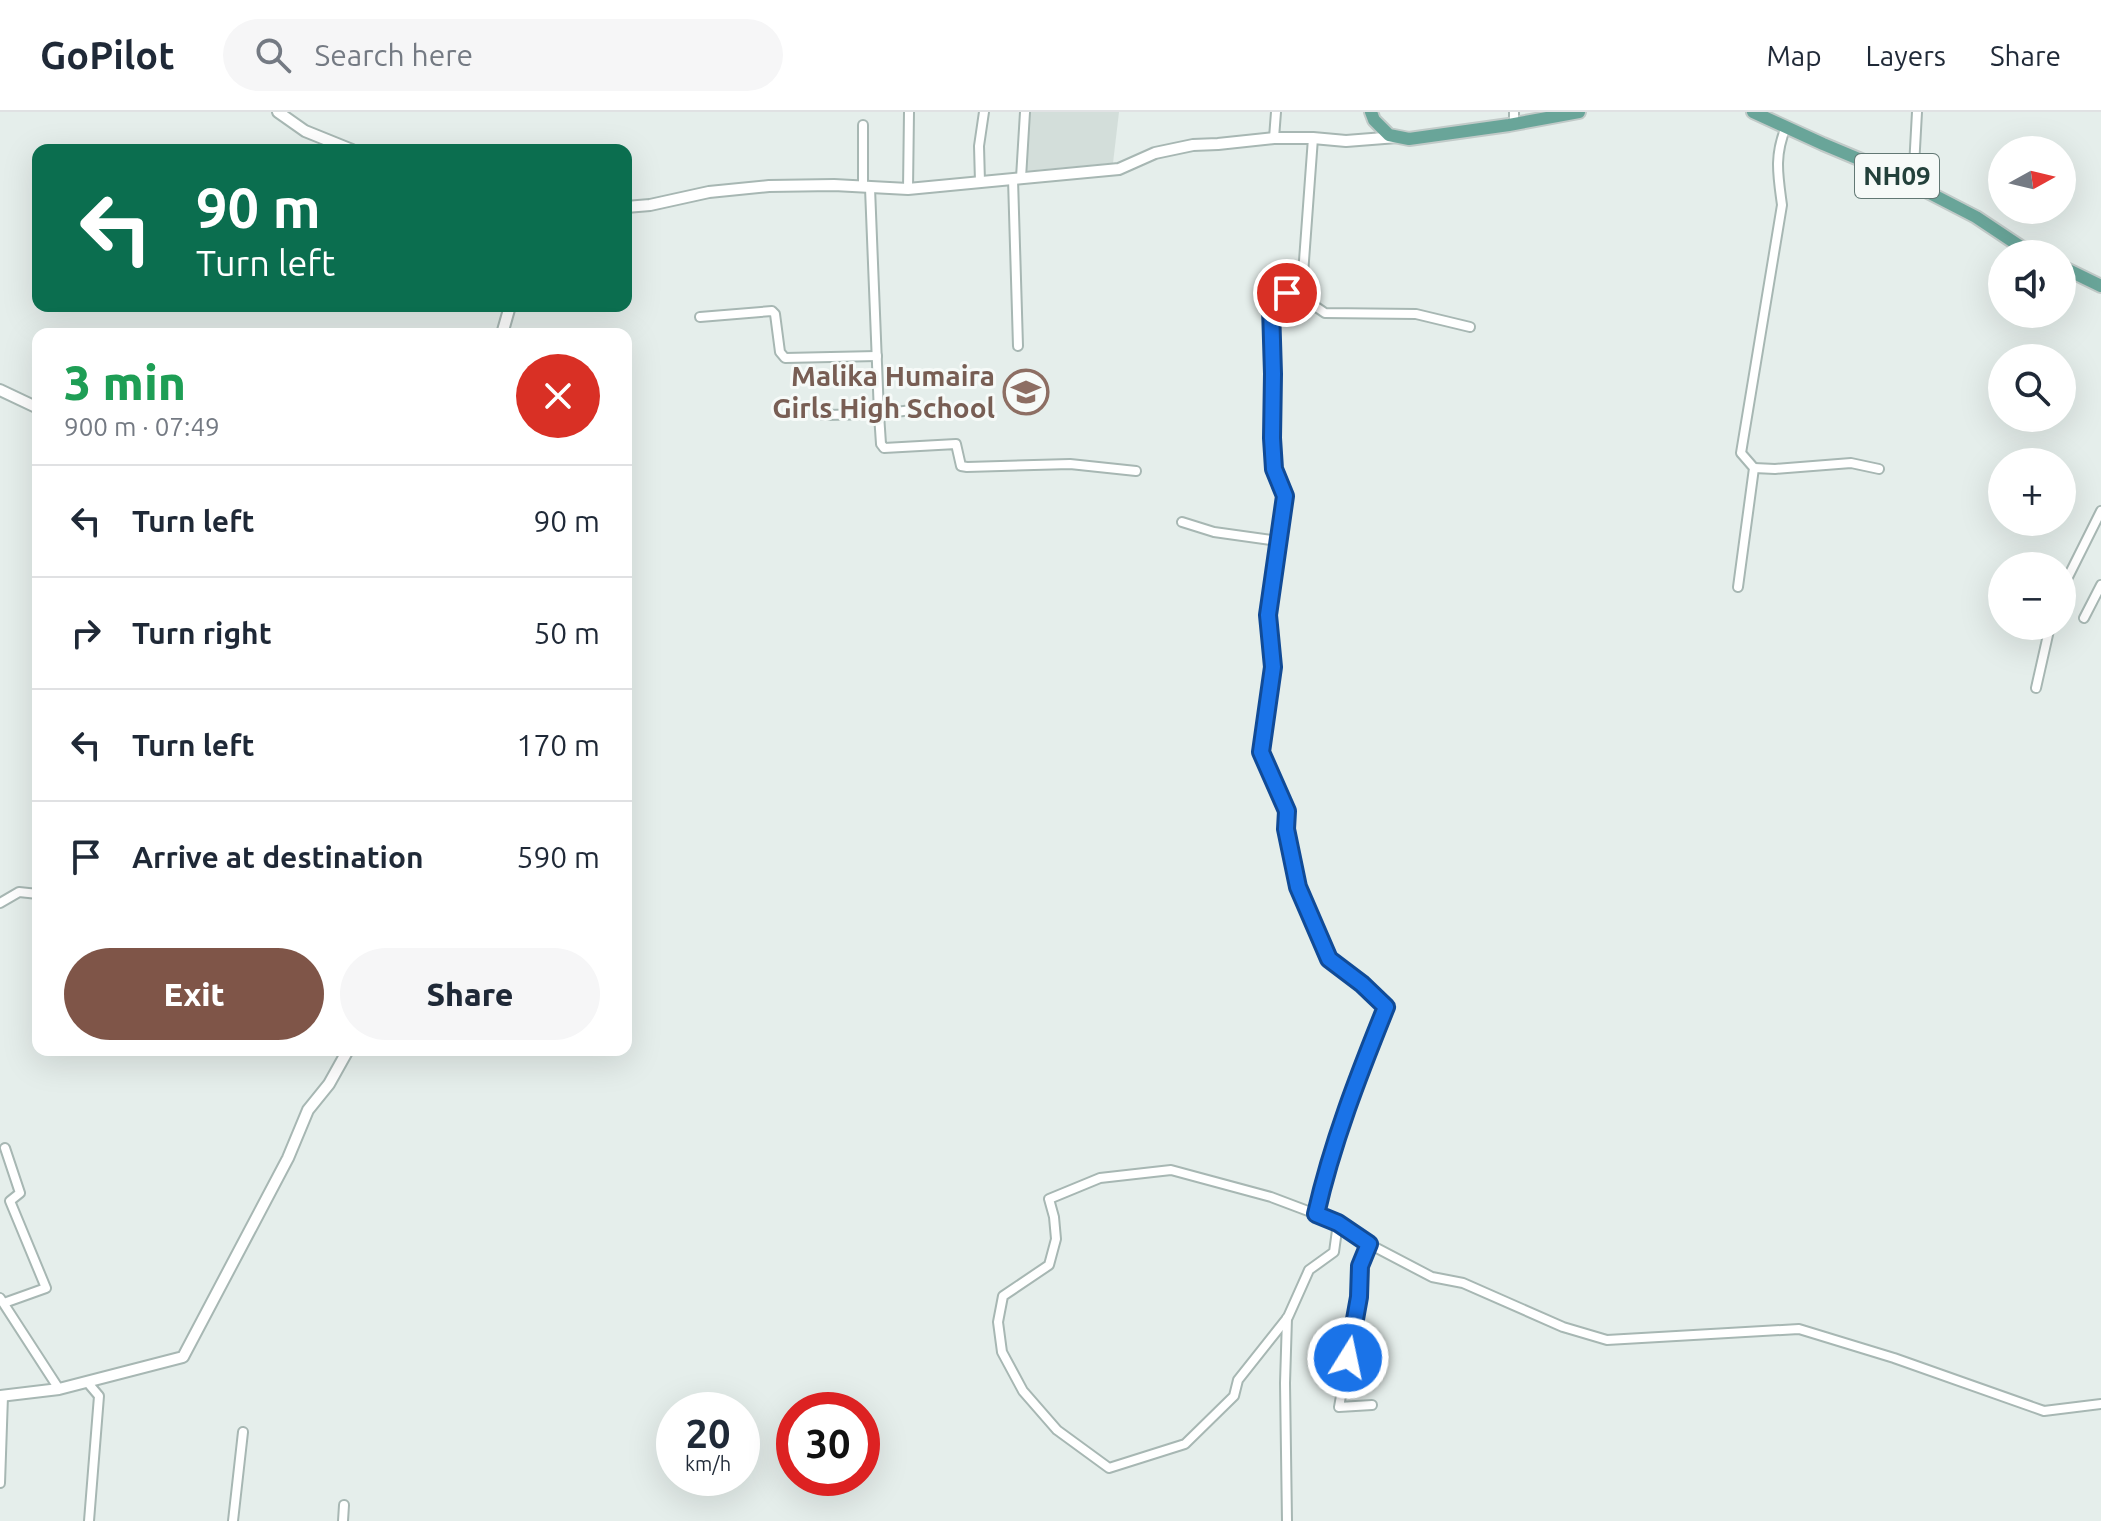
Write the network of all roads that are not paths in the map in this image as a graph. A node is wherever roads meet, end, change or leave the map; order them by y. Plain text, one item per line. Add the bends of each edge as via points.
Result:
1 (278, 112) edge
2 (909, 112) edge
3 (984, 112) edge
4 (1025, 112) edge
5 (1276, 112) edge
6 (1371, 112) edge
7 (1579, 112) edge
8 (1753, 112) edge
9 (1917, 112) edge
10 (1514, 118) edge
11 (863, 125) dead end
12 (1786, 127) junction
13 (1399, 137) junction
14 (1274, 138) junction
15 (1313, 138) junction
16 (337, 144) edge
17 (1017, 179) junction
18 (980, 182) junction
19 (1913, 185) junction
20 (866, 187) junction
21 (908, 189) junction
22 (632, 206) edge
23 (2010, 240) edge
24 (2076, 274) edge
25 (2101, 286) edge
26 (1302, 288) junction
27 (700, 317) dead end
28 (1470, 327) dead end
29 (1018, 346) dead end
30 (877, 356) junction
31 (0, 390) edge
32 (32, 405) edge
33 (912, 410) dead end
34 (879, 414) junction
35 (823, 415) dead end
36 (1754, 468) junction
37 (1879, 469) dead end
38 (1136, 471) dead end
39 (2101, 511) edge
40 (1182, 522) dead end
41 (1278, 541) junction
42 (2076, 561) edge
43 (2101, 585) edge
44 (1738, 587) dead end
45 (2084, 618) dead end
46 (2047, 640) edge
47 (2036, 688) dead end
48 (32, 893) edge
49 (0, 903) edge
50 (345, 1056) edge
51 (5, 1148) dead end
52 (1316, 1214) junction
53 (1338, 1223) junction
54 (1369, 1244) junction
55 (2, 1301) edge
56 (1288, 1317) junction
57 (88, 1383) junction
58 (59, 1389) junction
59 (2, 1396) edge
60 (2101, 1404) edge
61 (1372, 1405) dead end
62 (243, 1432) dead end
63 (0, 1483) edge
64 (344, 1505) dead end
65 (89, 1521) edge
66 (233, 1521) edge
67 (343, 1521) edge
68 (1287, 1521) edge

1 - 16 street
2 - 21 street
3 - 18 street
4 - 17 street
5 - 14 street
6 - 13 main road via 1389,135
7 - 10 main road
8 - 12 main road, NH09
9 - 19 street
10 - 13 main road
11 - 20 street
12 - 19 main road, NH09
12 - 36 street via 1779,145 1782,205 1741,453
13 - 15 street
14 - 15 street
14 - 17 street via 1193,145 1155,153 1119,169
15 - 26 street
17 - 18 street
17 - 29 street
18 - 21 street
19 - 23 main road, NH09
20 - 21 street
20 - 22 street via 769,186
20 - 30 street
24 - 25 main road
26 - 28 street via 1306,300 1325,313 1416,314
26 - 41 street via 1271,307 1274,469 1285,496
27 - 30 street via 772,311 785,358
30 - 34 street
31 - 32 street
33 - 34 street
34 - 35 street
34 - 38 street via 884,448 956,444 961,466 1070,464
36 - 37 street via 1851,463
36 - 44 street
39 - 42 street
40 - 41 street
41 - 52 street via 1268,615 1273,667 1261,752 1287,811 1298,887 1329,959 1386,1007 1324,1177
43 - 45 street
46 - 47 street
48 - 49 street via 19,892
50 - 57 street via 308,1110 183,1357
51 - 55 street via 20,1193 10,1201 46,1288
52 - 53 street
52 - 56 street via 1171,1170 1100,1178 1049,1199 1056,1239 1049,1265 1003,1296 998,1322 1002,1352 1023,1391 1057,1430 1109,1468 1185,1444 1234,1396 1238,1380
53 - 54 street
53 - 56 street via 1334,1252 1309,1270
54 - 60 street via 1432,1277 1463,1283 1563,1327 1607,1340 1799,1329 2044,1411
54 - 61 street via 1360,1266 1339,1407
55 - 58 street
56 - 68 street
57 - 58 street
57 - 65 street via 99,1396
58 - 59 street
59 - 63 street
62 - 66 street
64 - 67 street

